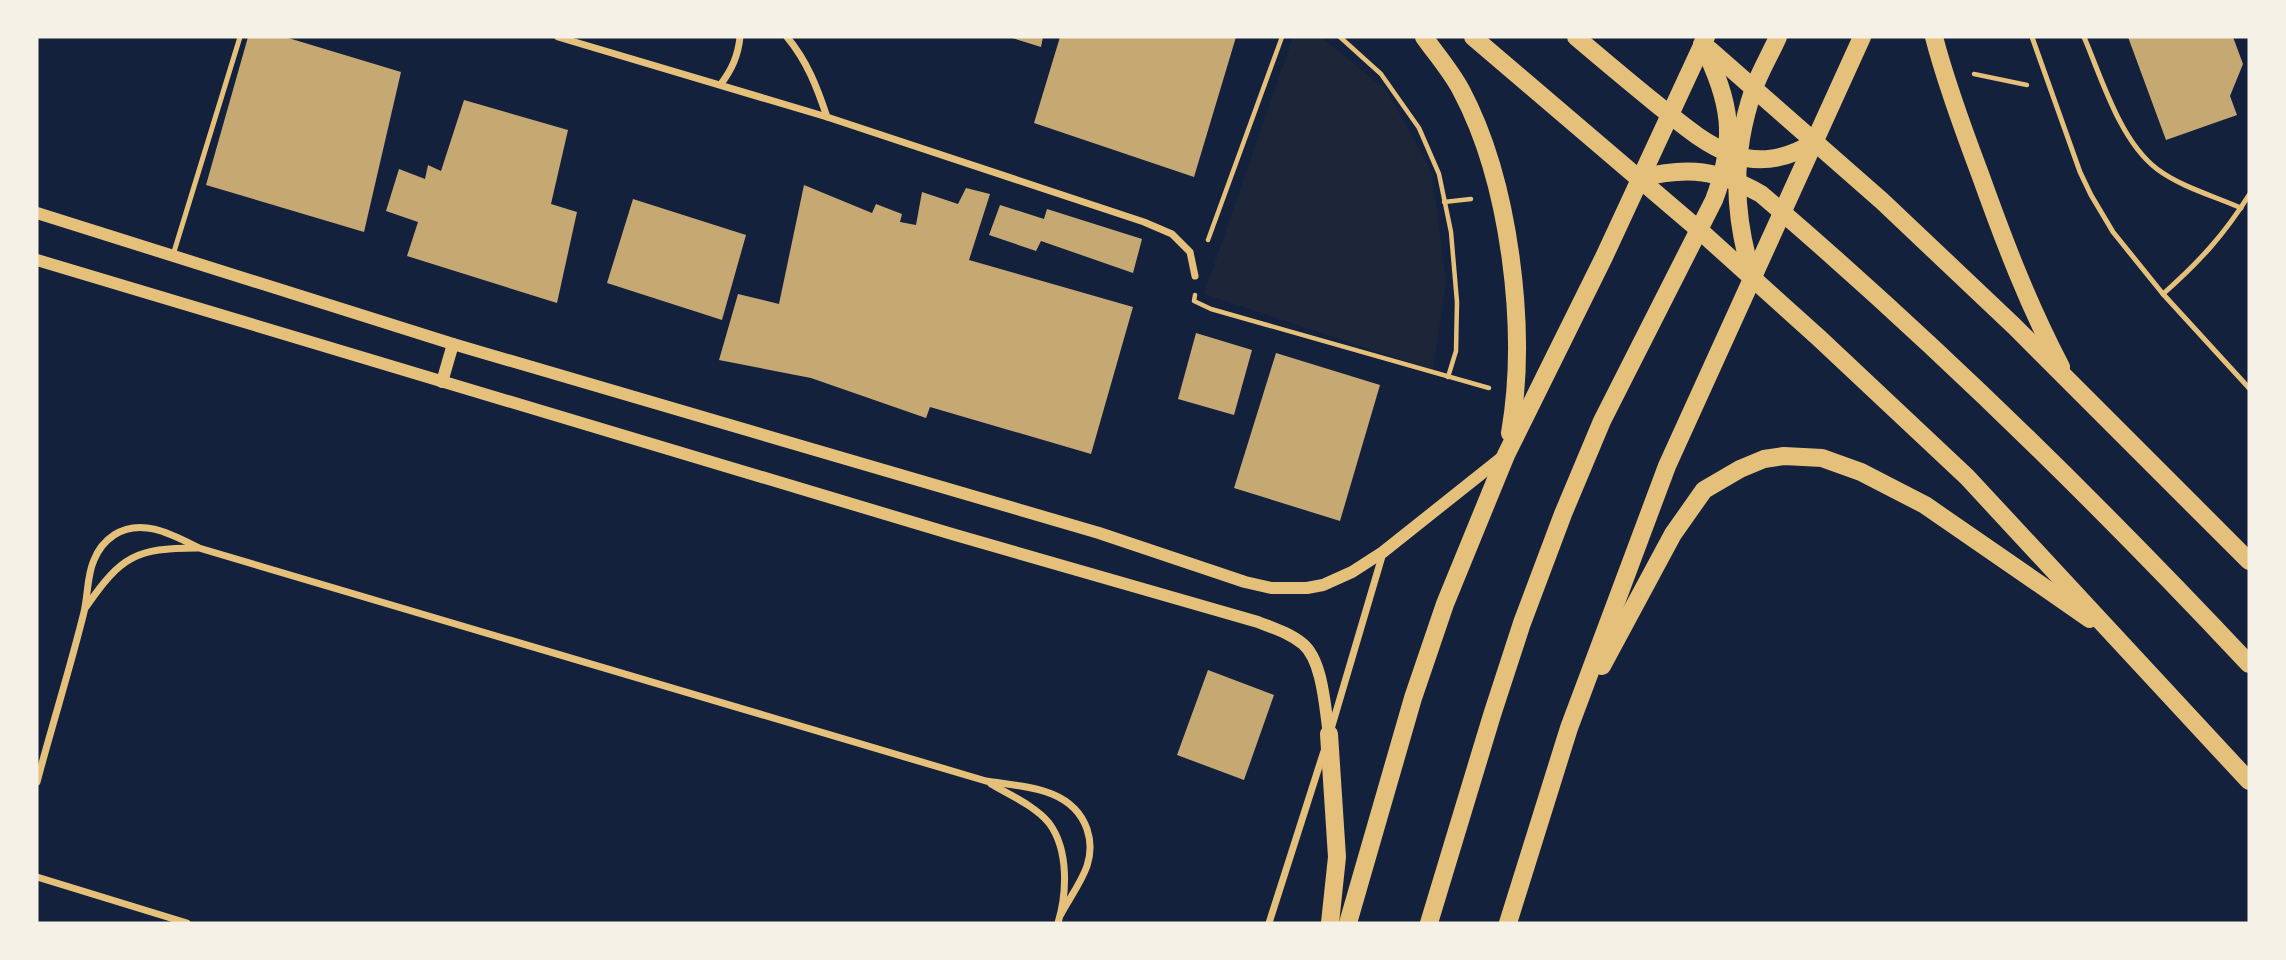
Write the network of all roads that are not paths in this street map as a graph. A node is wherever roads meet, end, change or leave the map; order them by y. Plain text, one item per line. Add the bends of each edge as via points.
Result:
1 (240, 37) edge
2 (558, 37) edge
3 (740, 37) edge
4 (787, 37) edge
5 (1424, 37) edge
6 (1473, 37) edge
7 (1576, 37) edge
8 (1778, 37) edge
9 (1862, 37) edge
10 (1934, 37) edge
11 (2032, 37) edge
12 (2084, 37) edge
13 (1701, 39) edge
14 (720, 84) junction
15 (1754, 89) junction
16 (1670, 115) junction
17 (827, 117) junction
18 (1815, 142) junction
19 (1733, 155) junction
20 (1640, 178) junction
21 (1730, 178) junction
22 (2249, 195) edge
23 (2241, 208) junction
24 (1783, 212) junction
25 (37, 213) edge
26 (1698, 229) junction
27 (172, 257) junction
28 (37, 260) edge
29 (1195, 276) road end
30 (1753, 279) junction
31 (2163, 294) junction
32 (453, 344) junction
33 (442, 382) junction
34 (2071, 385) junction
35 (2249, 388) edge
36 (1506, 455) junction
37 (199, 548) junction
38 (1383, 552) junction
39 (2249, 561) edge
40 (84, 611) junction
41 (2118, 639) junction
42 (2249, 664) edge
43 (1569, 728) junction
44 (1329, 734) junction
45 (986, 781) junction
46 (2249, 781) edge
47 (37, 782) edge
48 (37, 877) edge
49 (1061, 914) junction
50 (187, 923) edge
51 (1058, 923) edge
52 (1269, 923) edge
53 (1330, 923) edge
54 (1348, 923) edge
55 (1429, 923) edge
56 (1508, 923) edge

1 - 27 lane
2 - 14 street
3 - 14 street via 731,71
4 - 17 street via 816,82
5 - 36 main road via 1460,88 1480,130 1504,210 1517,357
6 - 20 main road
7 - 16 main road
8 - 15 main road
9 - 18 main road
10 - 34 main road via 2001,233 2033,313
11 - 31 lane via 2091,195 2113,233
12 - 23 lane via 2132,145 2158,170
13 - 15 main road
13 - 16 main road
13 - 19 main road via 1719,77
14 - 17 street
15 - 18 main road
15 - 19 main road
16 - 19 main road via 1696,137
16 - 20 main road
17 - 29 street via 1172,234 1190,252
18 - 19 main road via 1779,158
18 - 24 main road
18 - 34 main road
19 - 21 main road
20 - 21 main road via 1695,170
20 - 26 main road
20 - 36 main road
21 - 24 main road
21 - 26 main road
21 - 30 main road
22 - 23 lane
23 - 31 lane via 2201,260
24 - 30 main road
24 - 42 main road via 2009,419
25 - 27 street
26 - 30 main road
26 - 55 main road via 1602,421 1563,514 1505,676
27 - 32 street
28 - 33 street
30 - 41 main road via 1968,477
30 - 43 main road via 1667,466
31 - 35 lane
32 - 33 street
32 - 38 street via 1099,533 1245,582 1299,589 1324,585
33 - 44 street via 1282,631 1305,645 1315,661
34 - 39 main road
36 - 38 street
36 - 54 main road via 1445,604 1413,698
37 - 40 street via 150,550 122,563
37 - 40 street via 148,528 131,528 115,535 93,561
37 - 45 street
38 - 44 street
40 - 47 street
41 - 43 main road via 1925,505 1861,472 1822,458 1764,459 1704,490 1673,534
41 - 46 main road
43 - 56 main road
44 - 52 street
44 - 53 main road via 1337,857
45 - 49 street via 1049,823 1063,856
45 - 49 street via 1062,797 1084,821 1089,836 1087,868
48 - 50 street
49 - 51 street

